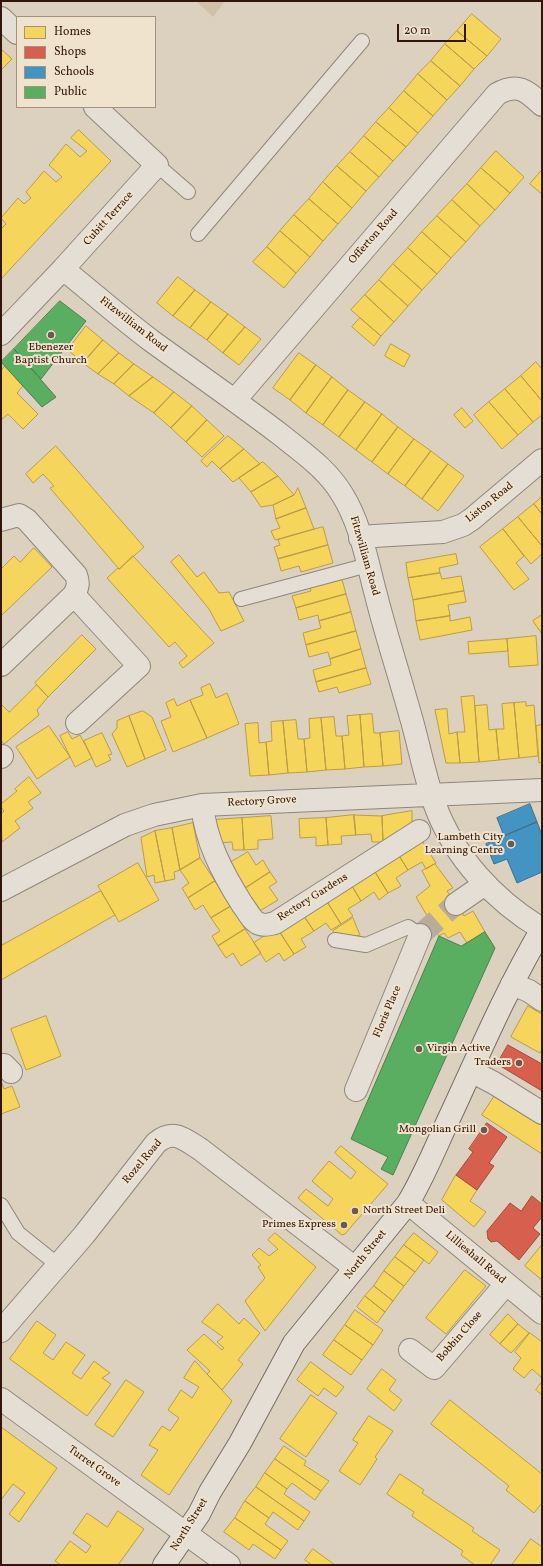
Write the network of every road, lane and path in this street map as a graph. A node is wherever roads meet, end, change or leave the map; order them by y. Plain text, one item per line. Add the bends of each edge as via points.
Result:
1 (1, 18) edge
2 (16, 32) edge
3 (362, 41) dead end
4 (542, 105) edge
5 (97, 108) edge
6 (157, 165) junction
7 (188, 192) dead end
8 (198, 234) dead end
9 (63, 269) junction
10 (1, 334) edge
11 (235, 400) junction
12 (542, 460) edge
13 (1, 520) edge
14 (360, 538) junction
15 (368, 565) junction
16 (74, 595) junction
17 (241, 599) dead end
18 (1, 665) edge
19 (77, 723) dead end
20 (542, 790) edge
21 (432, 795) junction
22 (202, 804) junction
23 (419, 831) dead end
24 (485, 884) junction
25 (1, 890) edge
26 (456, 904) tunnel mouth
27 (542, 929) edge
28 (420, 935) joint
29 (335, 940) dead end
30 (512, 984) junction
31 (542, 1000) edge
32 (471, 1071) junction
33 (356, 1090) dead end
34 (542, 1113) edge
35 (408, 1203) junction
36 (1, 1205) edge
37 (58, 1266) junction
38 (355, 1268) junction
39 (506, 1284) junction
40 (542, 1312) edge
41 (1, 1331) edge
42 (410, 1350) dead end
43 (1, 1399) edge
44 (186, 1534) junction
45 (164, 1565) edge
46 (229, 1565) edge

1 - 2 street
3 - 8 lane via 210,212
4 - 11 street, Offerton Road via 521,89 512,88 497,94
5 - 6 street
6 - 7 lane
6 - 9 street, Cubitt Terrace
9 - 10 street, Cubitt Terrace
9 - 11 street, Fitzwilliam Road via 152,341
11 - 14 street, Fitzwilliam Road via 316,463 334,482 348,503
12 - 14 street, Liston Road via 472,519 453,530
13 - 16 street via 19,515 27,520 76,575 78,588
14 - 15 street, Fitzwilliam Road
15 - 17 lane
15 - 21 street, Fitzwilliam Road
16 - 18 street
16 - 19 street via 139,666
20 - 21 street, Rectory Grove
21 - 22 street, Rectory Grove
21 - 24 street, Fitzwilliam Road via 451,838
22 - 23 street, Rectory Gardens via 207,833 224,875 250,916 265,926 275,923
22 - 25 street, Rectory Grove via 124,825
24 - 26 street
24 - 27 street, Fitzwilliam Road
27 - 30 street, North Street
28 - 29 lane via 408,927 366,944
28 - 33 street, Floris Place
30 - 31 street
30 - 32 street, North Street
32 - 34 street
32 - 35 street, North Street
35 - 38 street, North Street
35 - 39 street, Lillieshall Road
36 - 37 lane via 18,1233
37 - 38 street, Rozel Road via 156,1143 171,1135 183,1138 200,1149
37 - 41 street, Rozel Road
38 - 44 street, North Street via 294,1343 240,1443
39 - 40 street, Lillieshall Road
39 - 42 street, Bobbin Close via 434,1368
43 - 44 street, Turret Grove
44 - 45 street, North Street
44 - 46 street, Turret Grove

